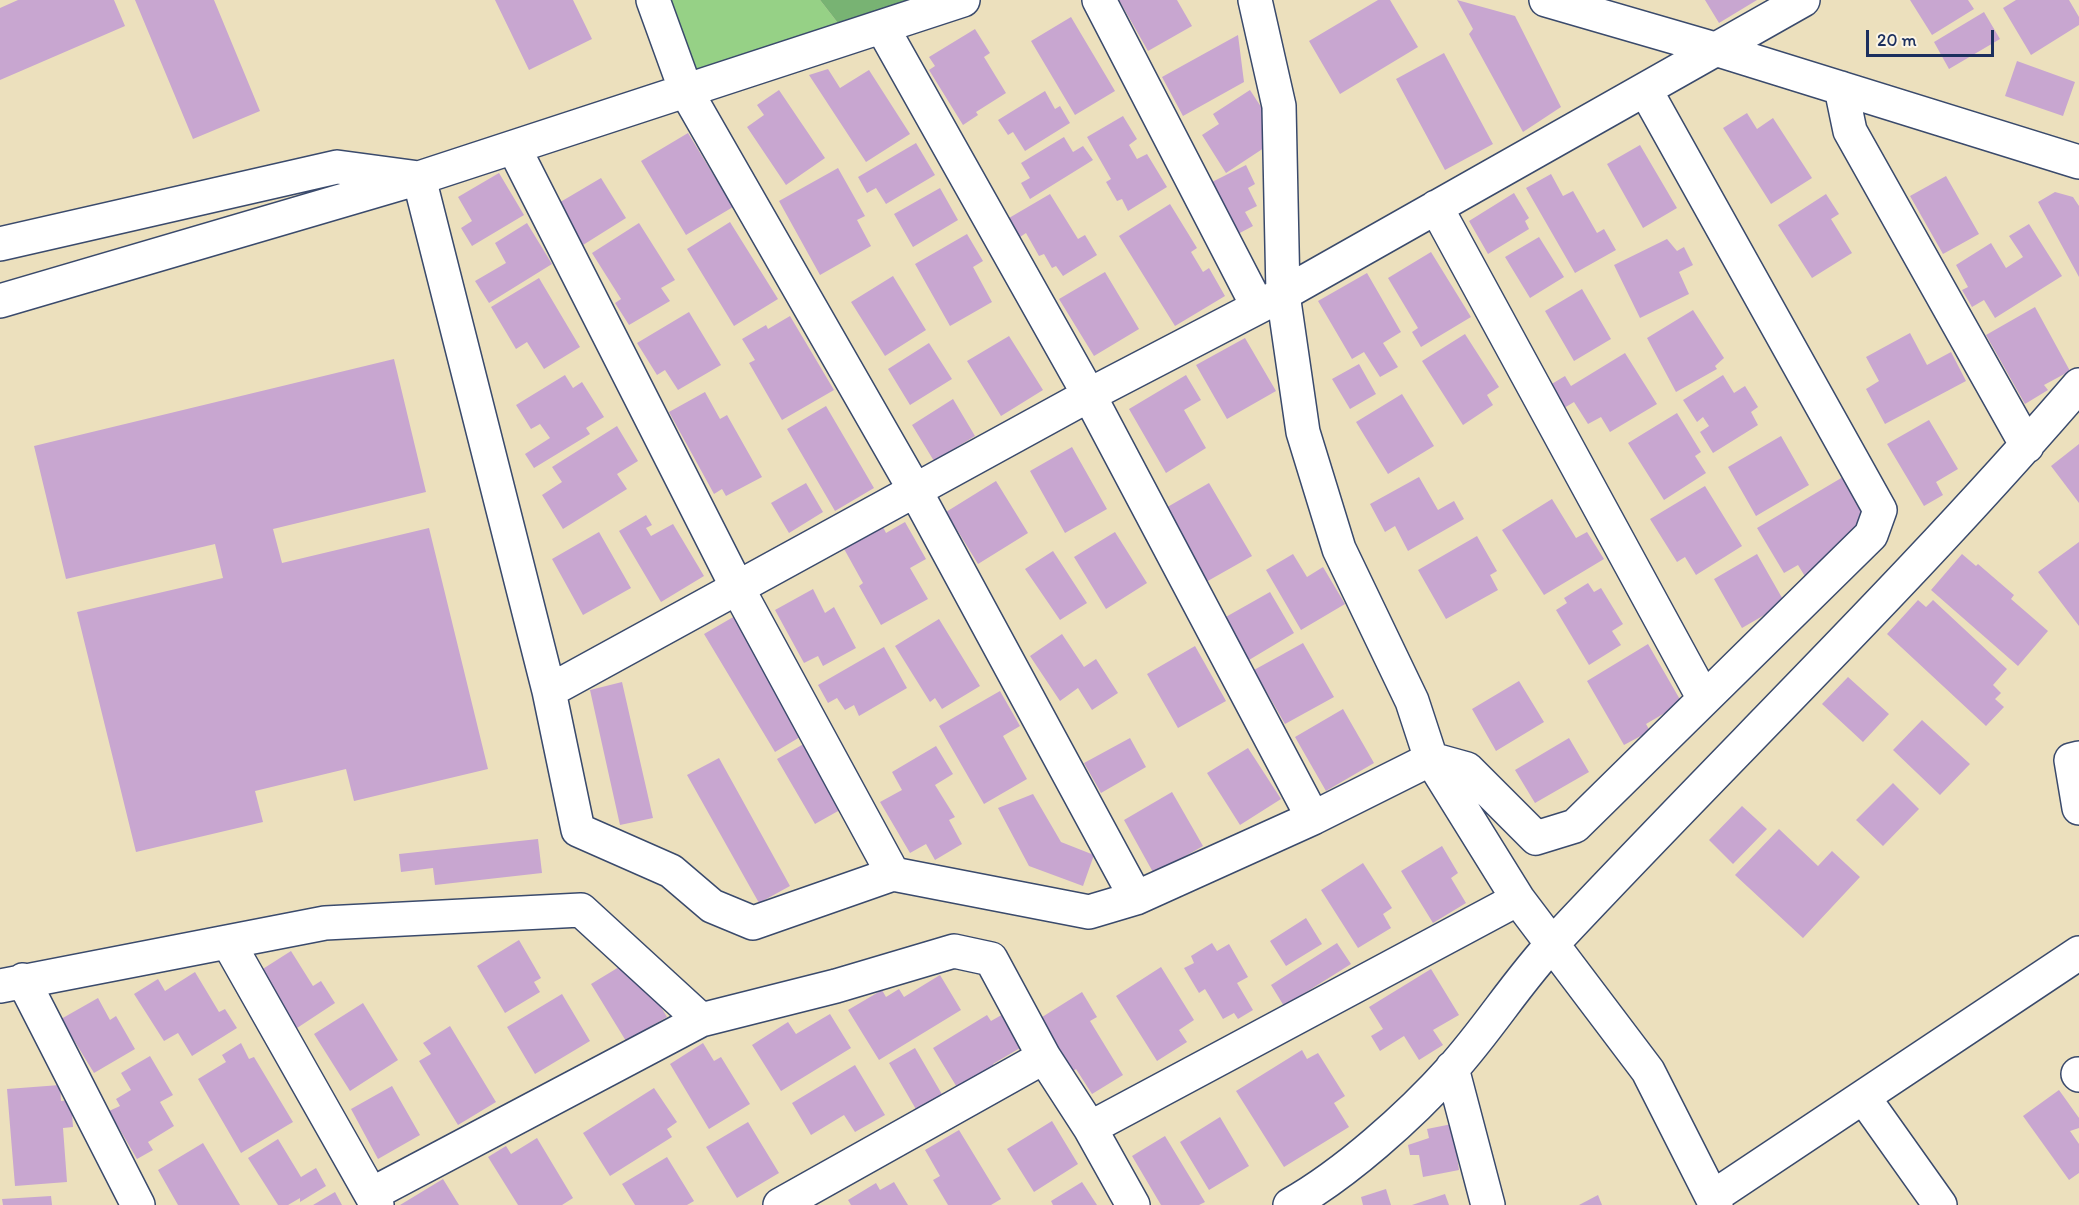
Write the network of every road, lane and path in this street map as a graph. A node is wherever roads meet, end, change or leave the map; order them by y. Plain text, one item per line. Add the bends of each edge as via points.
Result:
1 (653, 0) edge
2 (963, 0) edge
3 (1099, 0) edge
4 (1255, 0) edge
5 (1546, 0) edge
6 (1803, 0) edge
7 (882, 27) junction
8 (1715, 49) junction
9 (1841, 88) junction
10 (686, 91) junction
11 (1646, 91) junction
12 (514, 148) junction
13 (2079, 162) edge
14 (419, 178) junction
15 (1436, 207) junction
16 (0, 244) edge
17 (1270, 301) junction
18 (0, 302) edge
19 (2079, 385) edge
20 (1089, 395) junction
21 (2027, 446) junction
22 (916, 492) junction
23 (738, 589) junction
24 (549, 691) junction
25 (1703, 697) junction
26 (2079, 758) edge
27 (1431, 759) junction
28 (2079, 808) edge
29 (1313, 818) junction
30 (893, 874) junction
31 (1136, 898) junction
32 (1518, 899) junction
33 (228, 942) junction
34 (1554, 943) junction
35 (2079, 953) edge
36 (11, 983) edge
37 (702, 1020) junction
38 (1044, 1057) junction
39 (1452, 1068) junction
40 (1864, 1098) junction
41 (1090, 1128) junction
42 (374, 1200) edge
43 (1714, 1201) edge
44 (138, 1205) edge
45 (780, 1205) edge
46 (1133, 1205) edge
47 (1290, 1205) edge
48 (1488, 1205) edge
49 (1940, 1205) edge

1 - 10 street
2 - 7 street
3 - 17 street
4 - 17 street via 1279,106
5 - 8 street
6 - 8 street
7 - 10 street
7 - 20 street
8 - 9 street
8 - 11 street
9 - 13 street
9 - 21 street via 1850,132
10 - 12 street
10 - 22 street
11 - 15 street
11 - 25 street via 1880,510 1871,535
12 - 14 street
12 - 23 street
14 - 16 street via 337,167
14 - 18 street
14 - 24 street
15 - 17 street
15 - 25 street
17 - 20 street
17 - 27 street via 1303,432 1339,549 1412,702
19 - 21 street
20 - 22 street
20 - 29 street
21 - 34 street via 1923,560
22 - 23 street
22 - 31 street
23 - 24 street
23 - 30 street
24 - 30 street via 578,830 671,871 712,906 753,923
25 - 27 street via 1575,826 1536,838 1467,769
26 - 28 street via 2071,760
27 - 29 street
27 - 32 street
29 - 31 street
30 - 31 street via 1089,912
32 - 34 street
32 - 41 street
33 - 36 street
33 - 37 street via 325,923 581,910
33 - 42 street
34 - 39 street
34 - 43 street via 1648,1071
35 - 40 street
36 - 44 street
37 - 38 street via 954,951 991,959
37 - 42 street
38 - 41 street
38 - 45 street
39 - 47 street via 1404,1118 1311,1193
39 - 48 street
40 - 43 street
40 - 49 street
41 - 46 street

